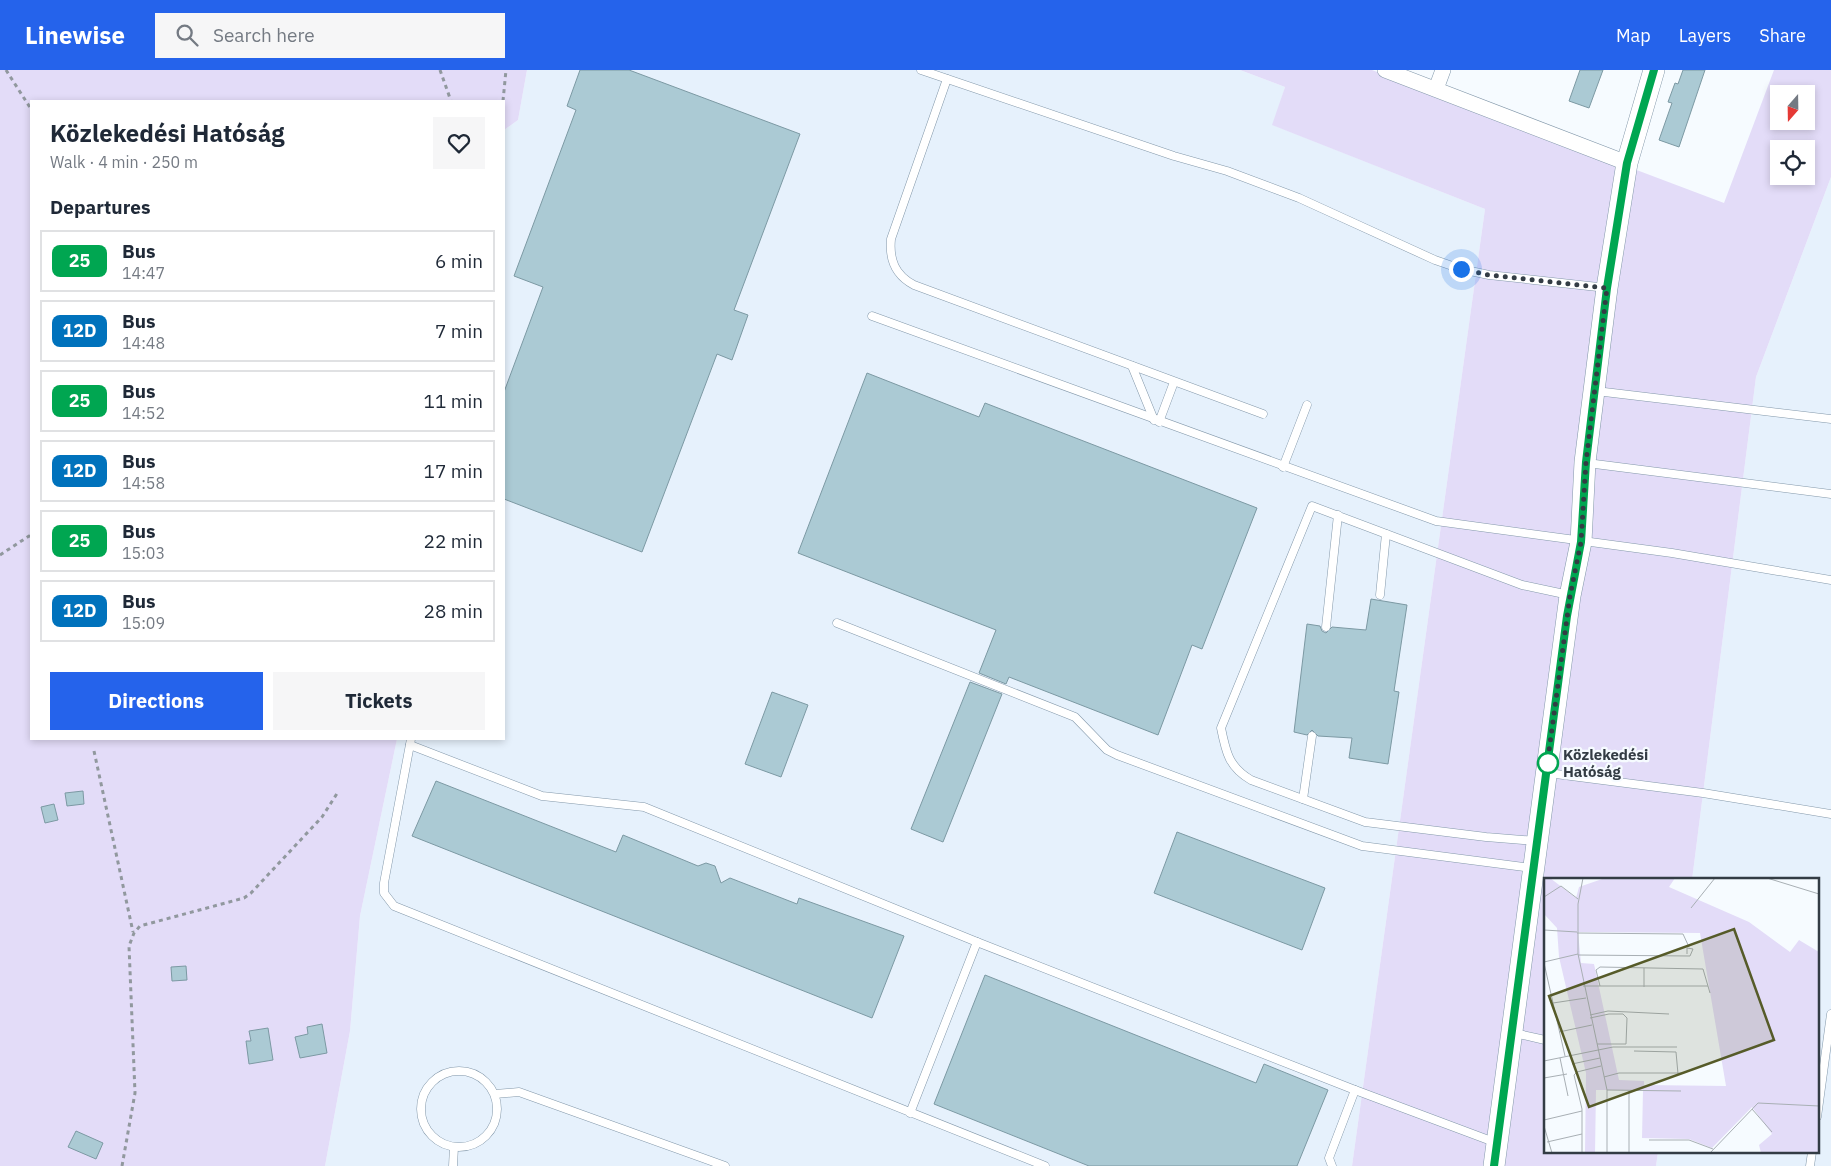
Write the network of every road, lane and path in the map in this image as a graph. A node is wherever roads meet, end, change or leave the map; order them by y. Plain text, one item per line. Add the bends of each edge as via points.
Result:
1 (6, 70) edge
2 (440, 70) edge
3 (506, 70) edge
4 (921, 70) edge
5 (1385, 70) edge
6 (1443, 70) edge
7 (1654, 70) edge
8 (948, 79) junction
9 (1436, 89) junction
10 (451, 100) edge
11 (503, 100) edge
12 (30, 107) edge
13 (1627, 163) junction
14 (1607, 288) junction
15 (872, 316) dead end
16 (1132, 366) junction
17 (1174, 382) junction
18 (1594, 390) junction
19 (1307, 405) dead end
20 (1263, 414) dead end
21 (1831, 419) edge
22 (1157, 421) junction
23 (1586, 462) junction
24 (1283, 467) junction
25 (1831, 494) edge
26 (1338, 515) junction
27 (1386, 534) junction
28 (30, 536) edge
29 (1581, 542) junction
30 (0, 555) edge
31 (1831, 580) edge
32 (1380, 595) dead end
33 (1570, 596) junction
34 (837, 623) dead end
35 (1326, 627) dead end
36 (1312, 736) dead end
37 (410, 742) edge
38 (94, 752) dead end
39 (1546, 773) junction
40 (338, 792) dead end
41 (1303, 800) junction
42 (1831, 814) edge
43 (1538, 841) junction
44 (1534, 868) junction
45 (134, 933) junction
46 (976, 942) junction
47 (1831, 1014) edge
48 (1512, 1032) junction
49 (1544, 1040) edge
50 (1355, 1090) junction
51 (1819, 1091) edge
52 (495, 1094) junction
53 (1818, 1104) edge
54 (910, 1113) junction
55 (1498, 1143) junction
56 (454, 1147) junction
57 (122, 1166) edge
58 (453, 1166) edge
59 (725, 1166) edge
60 (1045, 1166) edge
61 (1332, 1166) edge
62 (1494, 1166) edge

1 - 12 path
2 - 10 path
3 - 11 path
4 - 8 lane
5 - 9 street
6 - 9 street
7 - 13 street
8 - 14 lane via 1227,171 1299,198 1461,269
8 - 16 lane via 891,239 894,267 914,285
9 - 13 street
13 - 14 street
14 - 18 street
15 - 22 lane
16 - 17 lane
16 - 22 lane
17 - 20 lane
17 - 22 lane
18 - 21 lane
18 - 23 street
19 - 24 lane
22 - 24 lane
23 - 25 lane
23 - 29 street
24 - 29 lane via 1436,521
26 - 27 lane
26 - 35 lane
26 - 41 lane via 1312,506 1222,728 1226,752 1238,772
27 - 32 lane
27 - 33 lane via 1522,585
28 - 30 path
29 - 31 lane via 1672,553
29 - 33 street
33 - 39 street
34 - 44 lane via 1075,717 1107,750 1362,846
36 - 41 lane
37 - 46 lane via 542,796 644,807
37 - 54 lane via 384,883 384,893 394,906
38 - 45 path
39 - 42 lane via 1703,793
39 - 43 street
40 - 45 path via 322,817 244,898 140,926
41 - 43 lane via 1365,822
43 - 44 street
44 - 48 street
45 - 57 path via 129,946 135,1093
46 - 50 lane
46 - 54 lane
47 - 51 lane
48 - 49 lane
48 - 55 street
50 - 55 lane
50 - 61 lane via 1329,1158
51 - 53 lane
52 - 56 lane via 498,1114 490,1133 474,1145
52 - 56 lane via 484,1079 458,1070 441,1075 426,1090 421,1111 427,1131 444,1144
52 - 59 lane via 519,1092
54 - 60 lane
55 - 62 street
56 - 58 lane

